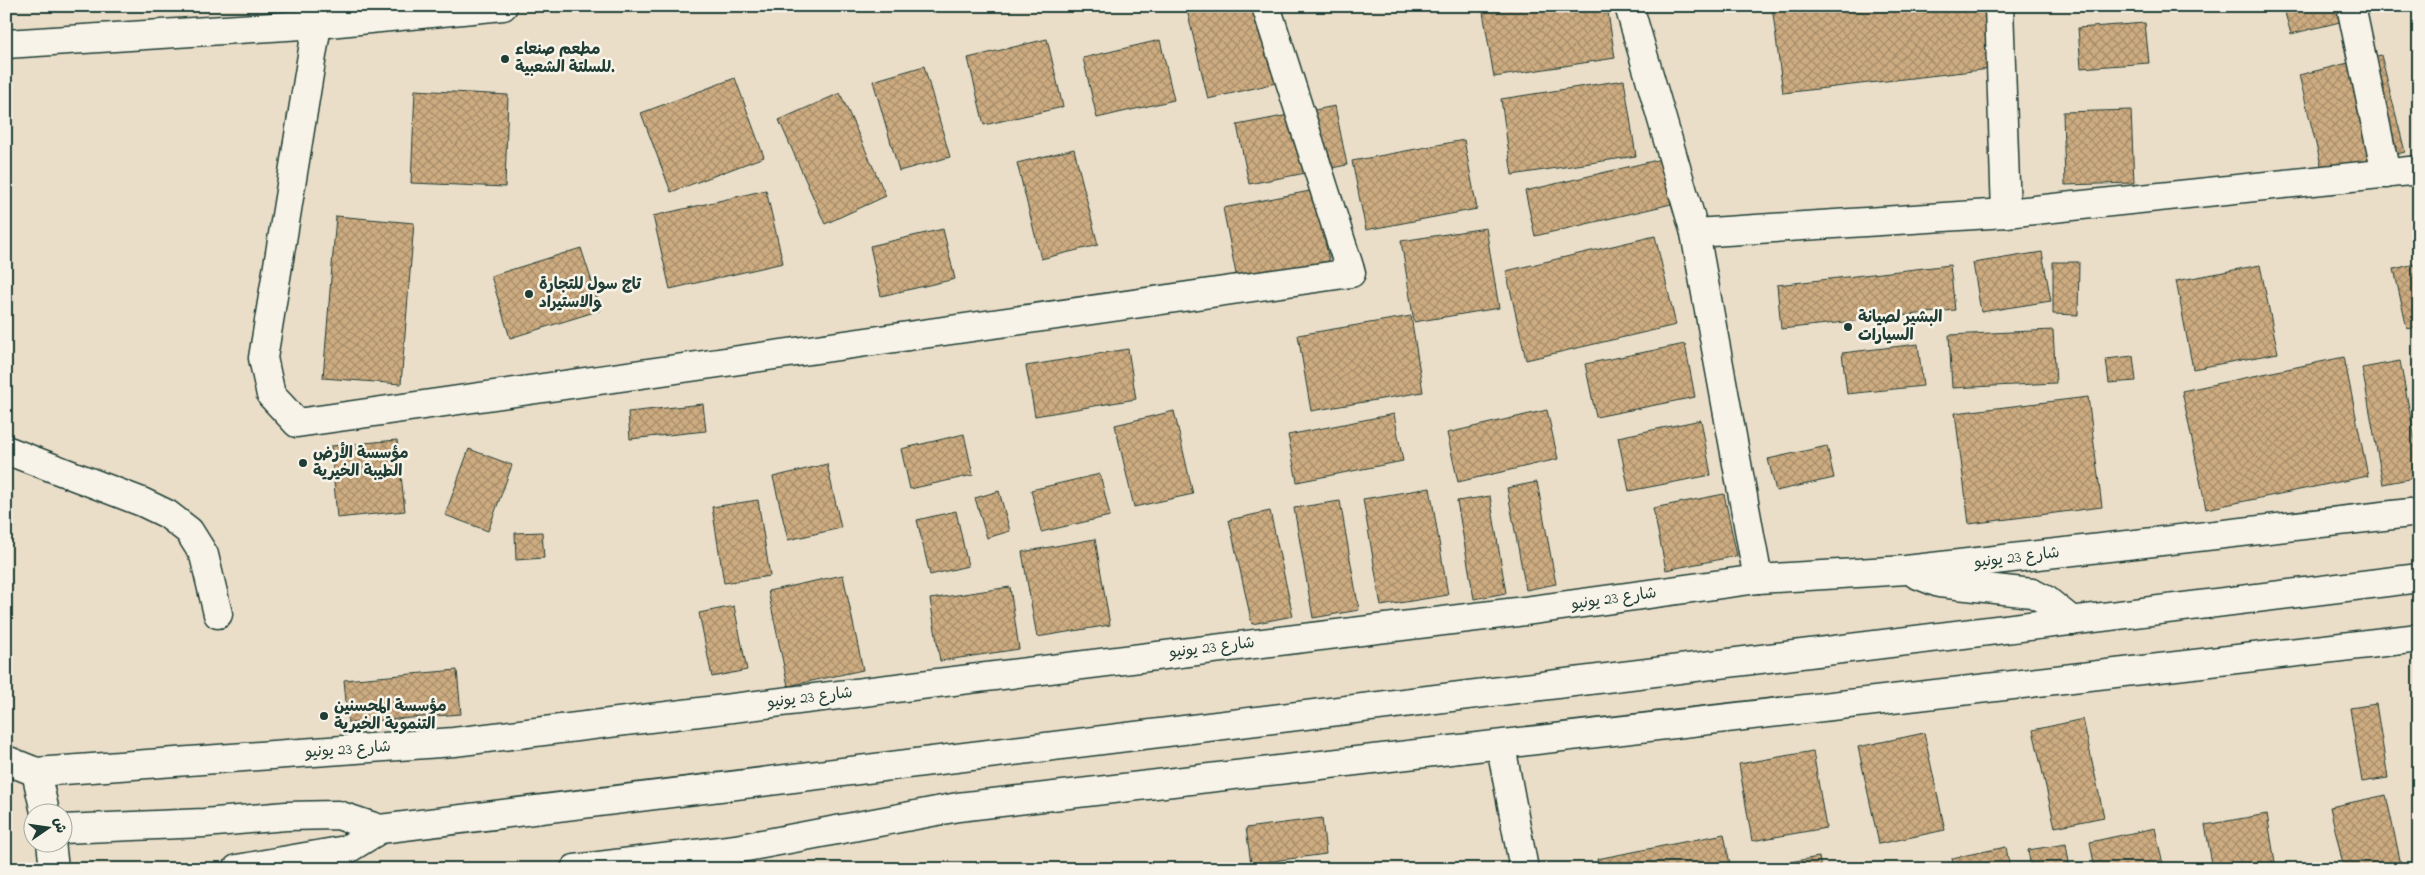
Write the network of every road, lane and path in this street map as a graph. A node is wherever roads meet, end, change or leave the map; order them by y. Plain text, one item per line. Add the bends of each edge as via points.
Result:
1 (503, 6) edge
2 (1266, 6) edge
3 (1629, 6) edge
4 (1999, 6) edge
5 (2351, 6) edge
6 (319, 15) edge
7 (6, 44) edge
8 (2419, 170) edge
9 (2386, 174) junction
10 (2006, 213) junction
11 (1695, 233) junction
12 (6, 450) edge
13 (2419, 512) edge
14 (1906, 570) junction
15 (2419, 578) edge
16 (1758, 579) junction
17 (218, 614) dead end
18 (2072, 621) junction
19 (2419, 638) edge
20 (1501, 746) junction
21 (6, 760) edge
22 (36, 772) junction
23 (43, 802) edge
24 (380, 829) junction
25 (72, 830) edge
26 (52, 852) edge
27 (54, 869) edge
28 (237, 869) edge
29 (575, 869) edge
30 (1524, 869) edge

1 - 6 street
2 - 6 street via 1351,273 297,423 271,395 263,358
3 - 11 street
4 - 10 street
5 - 9 street
6 - 7 street
8 - 9 street
9 - 10 street
10 - 11 street
11 - 16 street
12 - 17 street via 142,502 189,531 204,555
13 - 14 street, شارع 23 يونيو
14 - 16 street, شارع 23 يونيو
14 - 18 street via 1939,584 2032,593
15 - 18 street
16 - 22 street, شارع 23 يونيو via 1507,613 454,742
18 - 24 street
19 - 20 street
20 - 29 street via 958,808 736,849
20 - 30 street
21 - 22 street, شارع 23 يونيو
22 - 23 street
24 - 25 street via 338,815
24 - 28 street via 346,850
26 - 27 street

